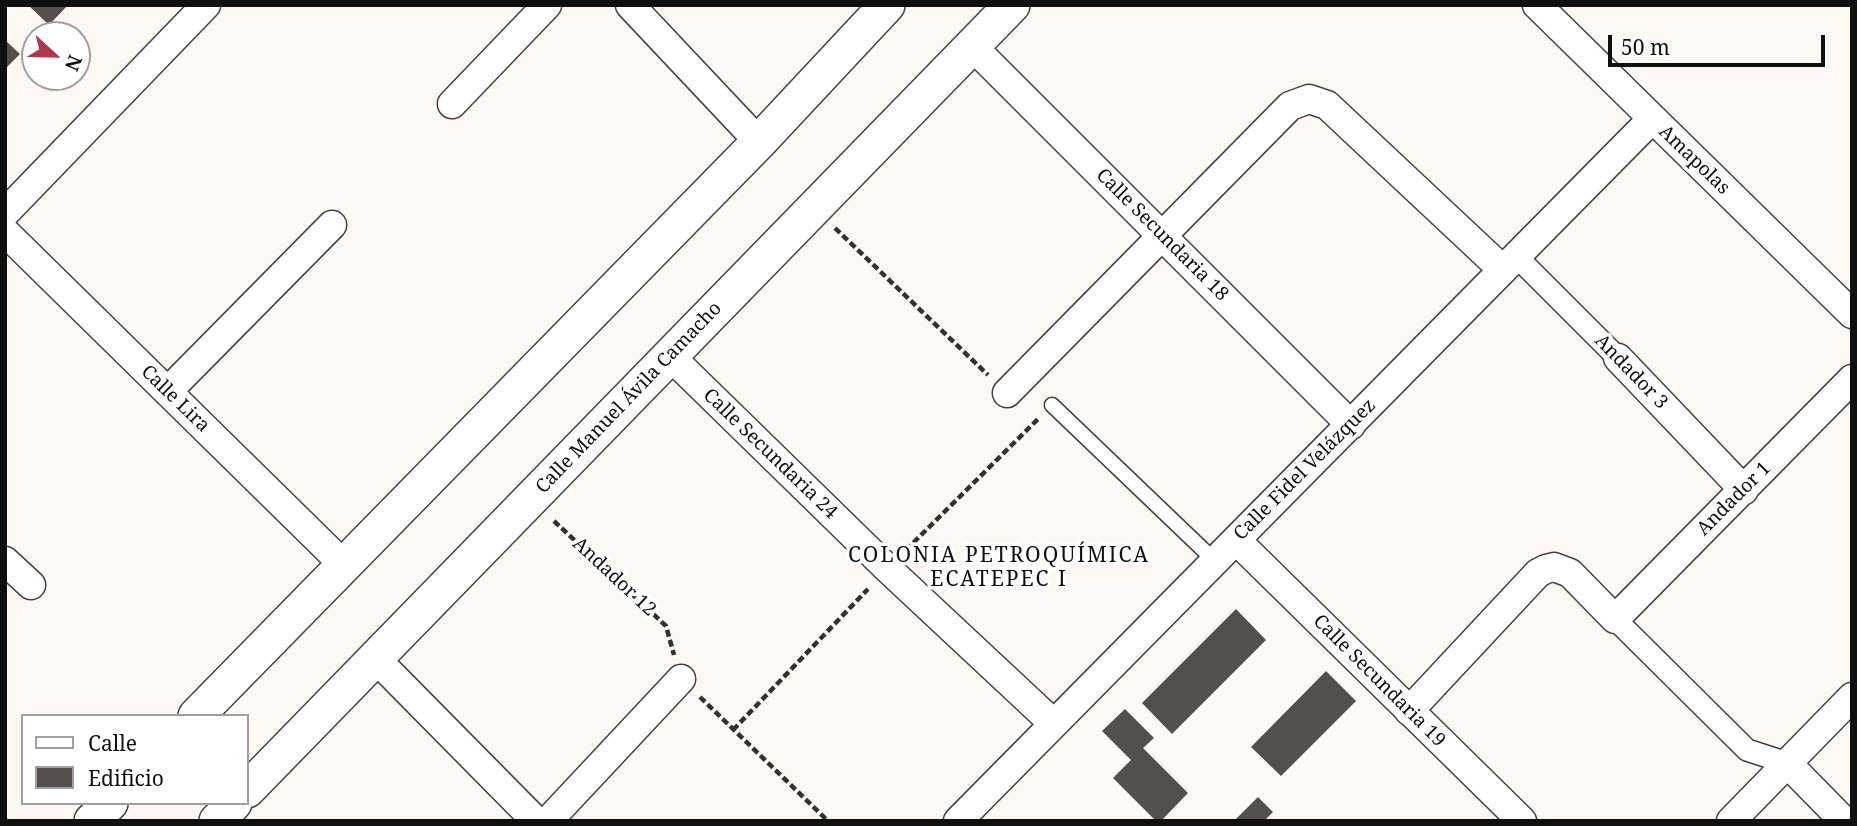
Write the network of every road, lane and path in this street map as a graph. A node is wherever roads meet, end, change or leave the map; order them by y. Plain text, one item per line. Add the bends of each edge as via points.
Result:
1 (206, 5) edge
2 (547, 5) edge
3 (629, 5) edge
4 (887, 5) edge
5 (1012, 5) edge
6 (1537, 5) edge
7 (972, 46) junction
8 (452, 104) dead end
9 (1652, 119) junction
10 (760, 142) junction
11 (814, 209) junction
12 (5, 213) edge
13 (332, 225) dead end
14 (5, 232) edge
15 (1161, 235) junction
16 (1509, 263) junction
17 (1852, 314) edge
18 (670, 356) junction
19 (1618, 358) joint
20 (1852, 379) edge
21 (167, 391) junction
22 (1007, 393) junction
23 (1052, 405) joint
24 (1036, 422) junction
25 (1351, 425) junction
26 (1744, 490) junction
27 (530, 499) junction
28 (1236, 540) junction
29 (5, 561) edge
30 (1215, 561) junction
31 (345, 566) junction
32 (887, 568) junction
33 (31, 585) dead end
34 (1615, 619) junction
35 (376, 659) junction
36 (681, 679) junction
37 (1852, 697) edge
38 (1409, 711) junction
39 (198, 714) edge
40 (1054, 724) junction
41 (733, 730) junction
42 (1787, 763) junction
43 (248, 789) edge
44 (108, 805) edge
45 (232, 805) edge
46 (92, 821) edge
47 (217, 821) edge
48 (536, 821) edge
49 (548, 821) edge
50 (828, 821) edge
51 (958, 821) edge
52 (1522, 821) edge
53 (1731, 821) edge
54 (1844, 821) edge

1 - 12 street
2 - 8 street
3 - 10 street
4 - 10 street
5 - 7 street, Calle Manuel Ávila Camacho
6 - 9 street, Amapolas
7 - 11 street, Calle Manuel Ávila Camacho
7 - 15 street, Calle Secundaria 18
9 - 16 street, Calle Fidel Velázquez
9 - 17 street, Amapolas
10 - 31 street
11 - 18 street, Calle Manuel Ávila Camacho
11 - 22 path
13 - 21 street
14 - 21 street, Calle Lira
15 - 16 street via 1290,106 1309,99 1327,105
15 - 22 street
15 - 25 street, Calle Secundaria 18
16 - 19 street, Andador 3
16 - 25 street, Calle Fidel Velázquez
18 - 27 street, Calle Manuel Ávila Camacho
18 - 32 street, Calle Secundaria 24
19 - 26 street, Andador 3
20 - 26 street, Andador 1
21 - 31 street, Calle Lira
22 - 24 path
23 - 24 path
23 - 30 lane
24 - 32 path
25 - 28 street, Calle Fidel Velázquez
26 - 34 street, Andador 1
27 - 35 street, Calle Manuel Ávila Camacho
27 - 36 path, Andador 12 via 666,626
28 - 30 street, Calle Fidel Velázquez
28 - 38 street, Calle Secundaria 19
29 - 33 street
30 - 40 street, Calle Fidel Velázquez
31 - 39 street
32 - 40 street, Calle Secundaria 24
32 - 41 path
34 - 38 street via 1570,573 1554,567 1538,573
34 - 42 street via 1747,750
35 - 43 street, Calle Manuel Ávila Camacho
35 - 48 street
36 - 41 path, Andador 12
36 - 49 street
37 - 42 street
38 - 52 street, Calle Secundaria 19
40 - 51 street, Calle Fidel Velázquez
41 - 50 path, Andador 12
42 - 53 street
42 - 54 street
44 - 46 street
45 - 47 street

